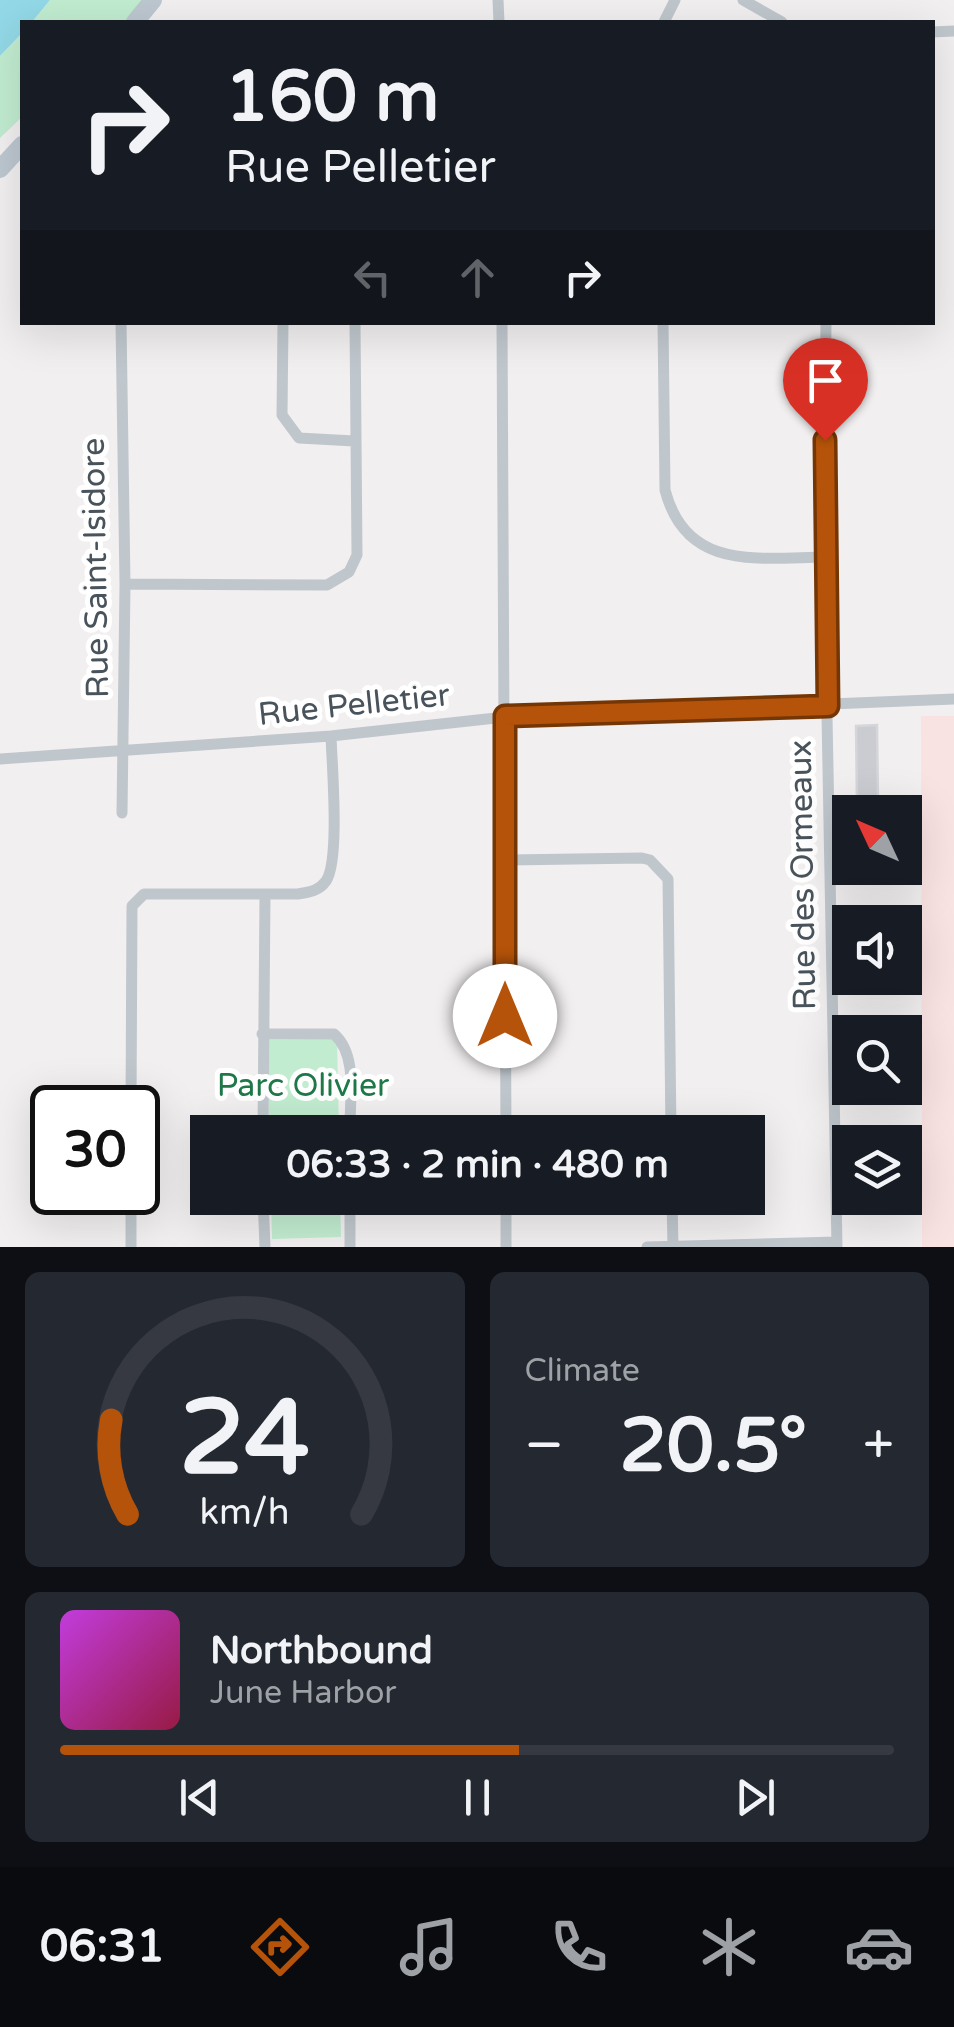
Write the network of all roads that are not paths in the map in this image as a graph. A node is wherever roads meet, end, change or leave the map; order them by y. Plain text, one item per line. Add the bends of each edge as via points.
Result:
1 (153, 0) edge
2 (743, 0) edge
3 (136, 20) edge
4 (778, 20) edge
5 (20, 148) edge
6 (0, 169) edge
7 (121, 325) edge
8 (283, 325) edge
9 (355, 325) edge
10 (502, 325) edge
11 (663, 325) edge
12 (826, 325) edge
13 (354, 440) junction
14 (824, 557) junction
15 (126, 584) junction
16 (954, 699) edge
17 (828, 706) junction
18 (505, 716) junction
19 (331, 736) junction
20 (125, 753) junction
21 (0, 760) edge
22 (122, 813) dead end
23 (505, 860) junction
24 (265, 895) junction
25 (262, 1034) junction
26 (132, 1085) edge
27 (263, 1115) edge
28 (350, 1115) edge
29 (506, 1115) edge
30 (672, 1115) edge
31 (131, 1215) edge
32 (264, 1215) edge
33 (350, 1215) edge
34 (506, 1215) edge
35 (672, 1215) edge
36 (837, 1244) edge
37 (131, 1247) edge
38 (265, 1247) edge
39 (350, 1247) edge
40 (506, 1247) edge
41 (647, 1247) edge
42 (673, 1247) edge

1 - 3 main road
2 - 4 street
5 - 6 main road
7 - 15 street, Rue Saint-Isidore
8 - 13 street via 282,415 298,438
9 - 13 street
10 - 18 street
11 - 14 street via 665,490 672,514 689,536 718,554
12 - 14 street, Rue des Ormeaux
13 - 15 street via 358,555 349,572 327,585
14 - 17 street, Rue des Ormeaux
15 - 20 street, Rue Saint-Isidore
16 - 17 street, Rue Pelletier
17 - 18 street, Rue Pelletier
17 - 36 street, Rue des Ormeaux
18 - 19 street, Rue Pelletier
18 - 23 street
19 - 20 street, Rue Pelletier
19 - 24 street via 328,879 312,892
20 - 21 street, Rue Pelletier
20 - 22 street, Rue Saint-Isidore
23 - 29 street
23 - 30 street via 642,858 668,879
24 - 25 street
24 - 26 street via 144,894 132,906
25 - 27 street
25 - 28 street via 334,1034 342,1041 350,1058
31 - 37 street
32 - 38 street
33 - 39 street
34 - 40 street
35 - 42 street
36 - 42 street
41 - 42 street

